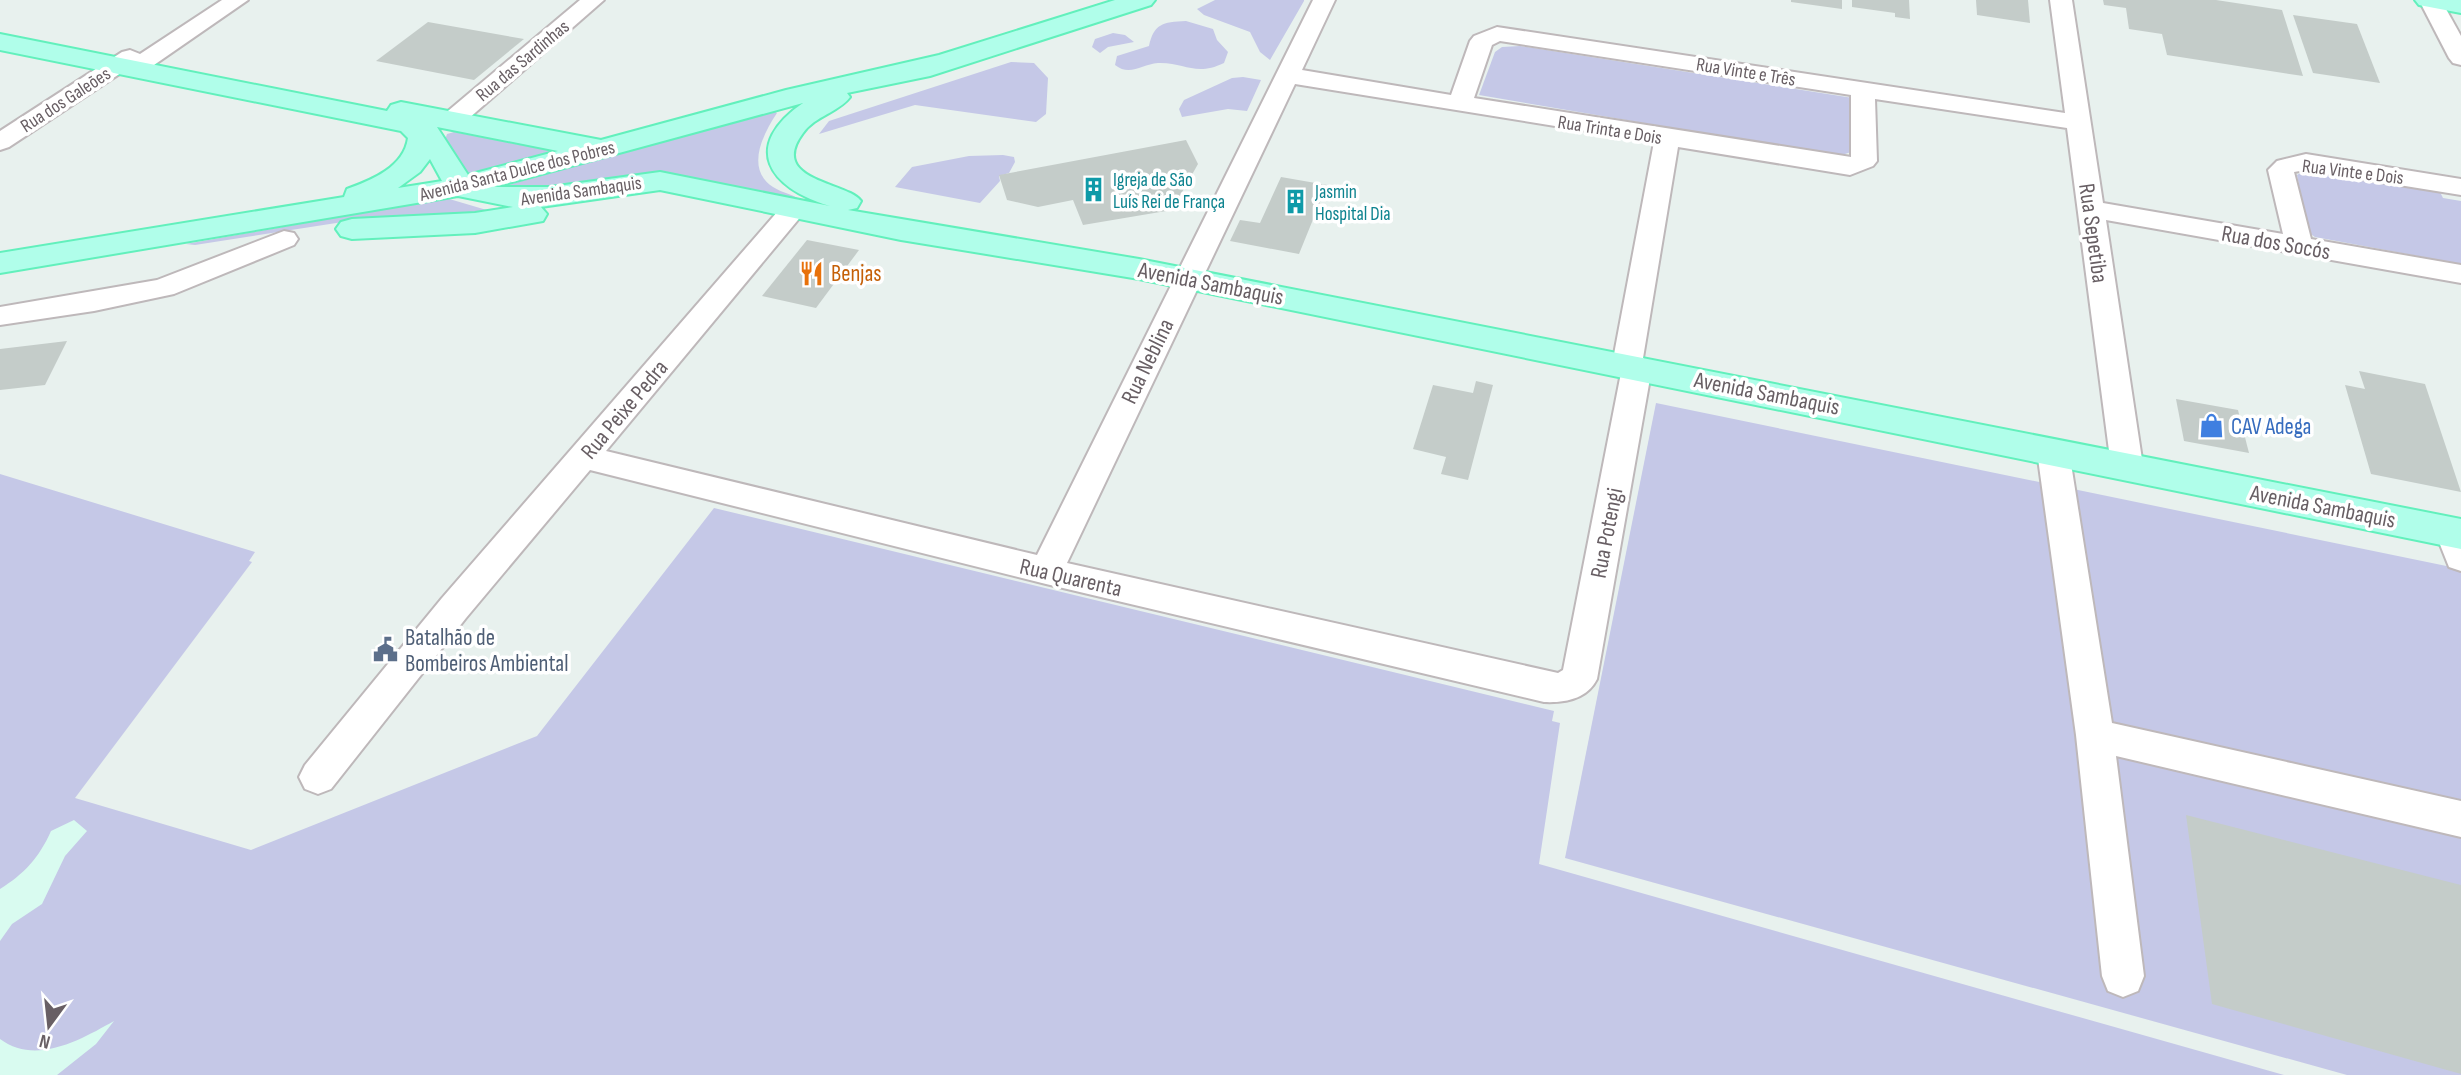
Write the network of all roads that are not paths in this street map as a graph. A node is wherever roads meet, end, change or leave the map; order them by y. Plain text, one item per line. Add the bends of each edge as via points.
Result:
1 (237, 0) edge
2 (593, 0) edge
3 (1142, 0) edge
4 (1324, 0) edge
5 (2061, 0) edge
6 (2429, 0) edge
7 (2461, 5) edge
8 (0, 31) edge
9 (0, 42) edge
10 (2461, 58) edge
11 (131, 61) junction
12 (945, 62) junction
13 (1286, 75) junction
14 (1864, 90) junction
15 (1460, 104) junction
16 (807, 111) joint
17 (451, 121) junction
18 (2078, 122) junction
19 (411, 125) junction
20 (1667, 139) junction
21 (0, 142) edge
22 (616, 145) junction
23 (628, 183) junction
24 (460, 187) junction
25 (2461, 187) edge
26 (794, 209) junction
27 (2090, 209) junction
28 (279, 229) junction
29 (2299, 246) junction
30 (1072, 256) junction
31 (0, 262) edge
32 (2461, 274) edge
33 (1186, 278) junction
34 (0, 283) edge
35 (0, 316) edge
36 (1632, 366) junction
37 (2053, 452) junction
38 (583, 457) junction
39 (2127, 466) junction
40 (2458, 541) edge
41 (1046, 571) junction
42 (1560, 688) joint
43 (2095, 735) junction
44 (318, 776) dead end
45 (2461, 819) edge
46 (2123, 976) dead end

1 - 11 street, Rua dos Galeões
2 - 17 street, Rua das Sardinhas
3 - 12 main road, Avenida Santa Dulce dos Pobres
4 - 13 street, Rua Neblina
5 - 18 street, Rua Sepetiba
6 - 7 main road
6 - 10 street
8 - 11 main road, Avenida Sambaquis
9 - 11 main road, Avenida Sambaquis
11 - 17 main road, Avenida Sambaquis
11 - 19 main road, Avenida Sambaquis
11 - 21 street, Rua dos Galeões
12 - 16 main road, Avenida Santa Dulce dos Pobres via 836,96
12 - 22 main road, Avenida Santa Dulce dos Pobres
13 - 15 street, Rua Trinta e Dois
13 - 33 street, Rua Neblina
14 - 15 street, Rua Vinte e Três via 1497,34 1482,41
14 - 18 street, Rua Vinte e Três
14 - 20 street, Rua Trinta e Dois via 1864,161 1850,167
15 - 20 street, Rua Trinta e Dois
16 - 30 main road, Avenida Sambaquis via 785,136 781,155 789,175 806,187
17 - 22 main road, Avenida Sambaquis via 560,143
18 - 27 street, Rua Sepetiba
19 - 24 main road, Avenida Sambaquis via 431,136
19 - 28 main road via 421,133 422,147 390,181
20 - 36 street, Rua Potengi
22 - 24 main road, Avenida Santa Dulce dos Pobres
23 - 24 main road, Avenida Sambaquis via 525,200 497,199
23 - 26 main road, Avenida Sambaquis via 660,181
23 - 28 main road, Avenida Santa Dulce dos Pobres via 501,220
24 - 28 main road, Avenida Santa Dulce dos Pobres
25 - 29 street, Rua Vinte e Dois via 2306,162 2286,166 2281,170
26 - 30 main road, Avenida Sambaquis
26 - 38 street, Rua Peixe Pedra
27 - 29 street, Rua dos Socós
27 - 39 street, Rua Sepetiba
28 - 31 main road, Avenida Santa Dulce dos Pobres
28 - 34 main road, Avenida Santa Dulce dos Pobres
28 - 35 street via 164,288
29 - 32 street, Rua dos Socós
30 - 33 main road, Avenida Sambaquis
33 - 36 main road, Avenida Sambaquis
33 - 41 street, Rua Neblina
36 - 37 main road, Avenida Sambaquis
36 - 42 street, Rua Potengi via 1579,679
37 - 39 main road, Avenida Sambaquis
37 - 43 street
38 - 41 street, Rua Quarenta
38 - 44 street, Rua Peixe Pedra
39 - 40 main road, Avenida Sambaquis
41 - 42 street, Rua Quarenta
43 - 45 street
43 - 46 street

